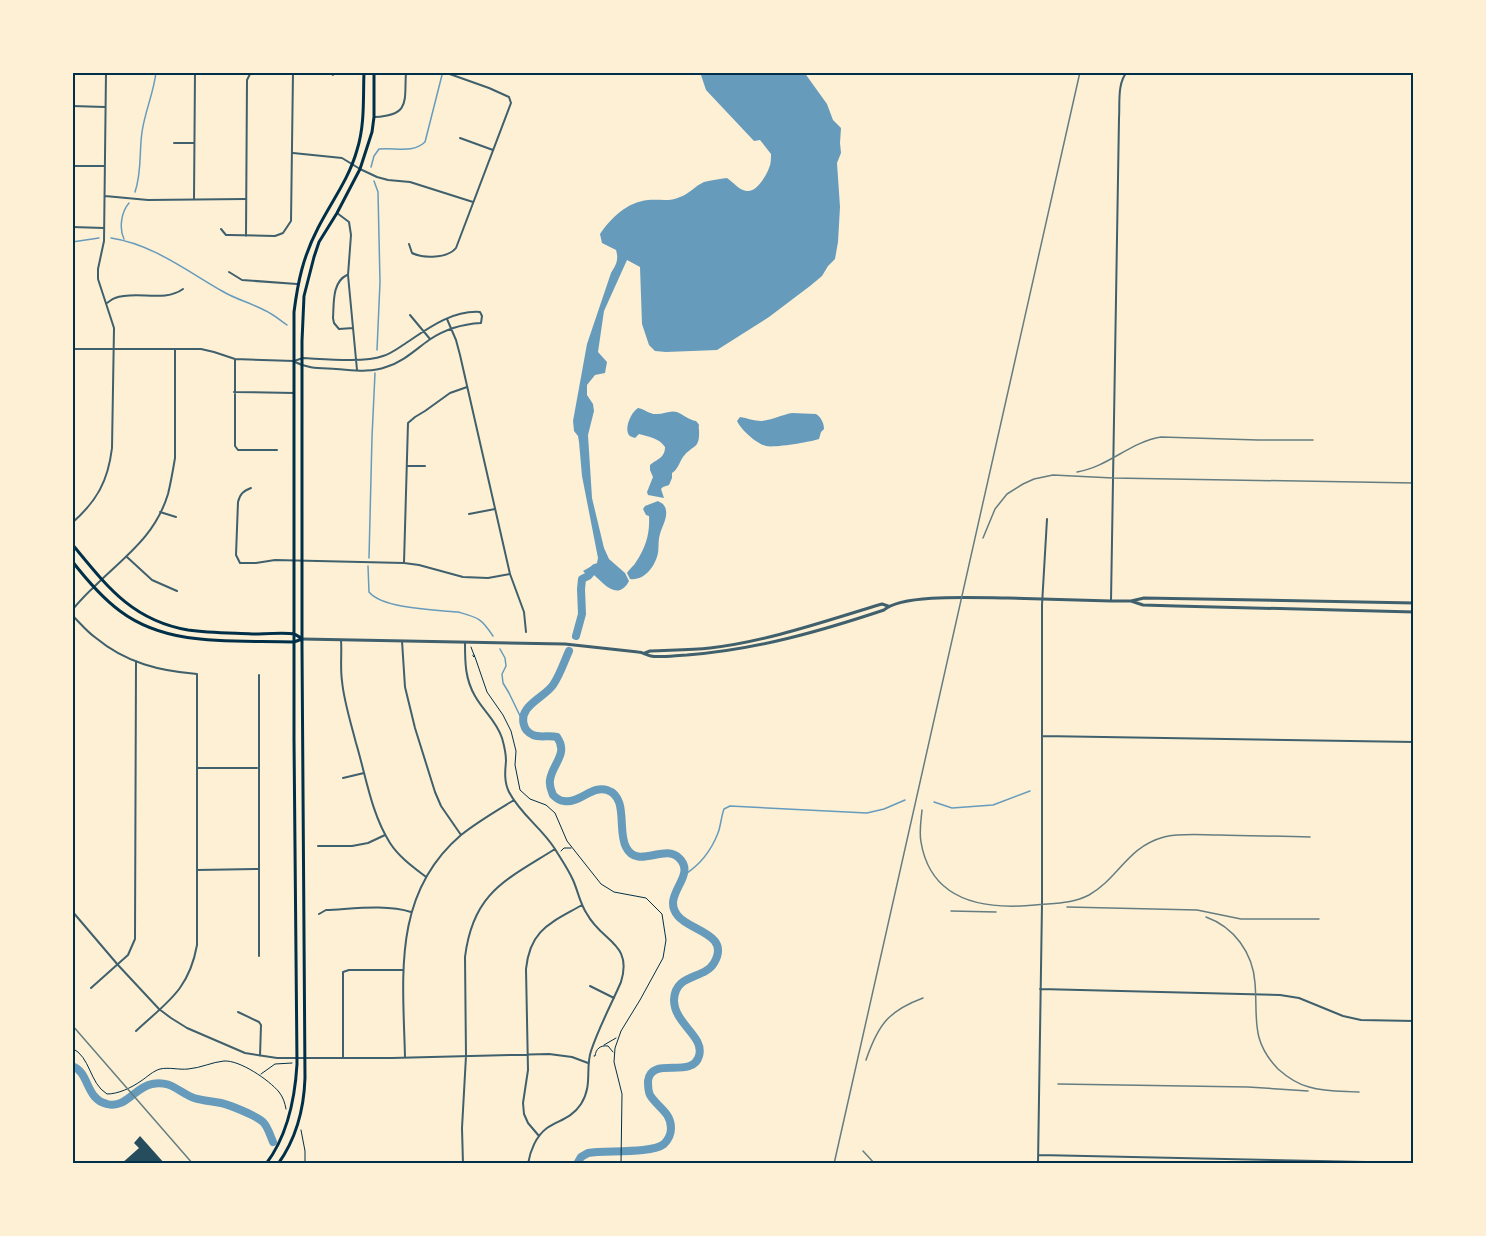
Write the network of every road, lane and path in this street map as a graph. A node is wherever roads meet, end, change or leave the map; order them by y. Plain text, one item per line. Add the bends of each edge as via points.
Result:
1 (106, 72) edge
2 (195, 72) edge
3 (252, 72) edge
4 (293, 72) edge
5 (329, 72) edge
6 (364, 72) edge
7 (374, 72) edge
8 (406, 72) edge
9 (444, 72) edge
10 (1382, 72) edge
11 (1414, 72) edge
12 (1126, 73) edge
13 (333, 75) dead end
14 (72, 106) edge
15 (106, 106) junction
16 (374, 117) junction
17 (460, 138) dead end
18 (174, 143) dead end
19 (193, 143) junction
20 (493, 150) junction
21 (293, 153) junction
22 (352, 164) junction
23 (72, 166) edge
24 (105, 166) junction
25 (360, 169) junction
26 (105, 196) junction
27 (194, 199) junction
28 (245, 199) junction
29 (473, 202) junction
30 (337, 213) junction
31 (72, 227) edge
32 (104, 228) junction
33 (221, 229) dead end
34 (246, 236) junction
35 (410, 244) dead end
36 (230, 272) dead end
37 (348, 275) junction
38 (297, 284) junction
39 (183, 289) dead end
40 (107, 303) junction
41 (410, 315) dead end
42 (446, 318) junction
43 (353, 328) junction
44 (451, 328) junction
45 (423, 332) junction
46 (430, 339) junction
47 (72, 349) edge
48 (114, 349) junction
49 (175, 349) junction
50 (303, 358) junction
51 (235, 359) junction
52 (357, 359) junction
53 (294, 361) junction
54 (303, 366) junction
55 (357, 370) junction
56 (467, 387) junction
57 (234, 392) junction
58 (294, 393) junction
59 (277, 450) dead end
60 (294, 462) junction
61 (302, 462) junction
62 (406, 466) junction
63 (425, 466) dead end
64 (251, 488) dead end
65 (495, 509) junction
66 (160, 512) junction
67 (469, 514) dead end
68 (176, 517) dead end
69 (1047, 519) dead end
70 (72, 523) edge
71 (72, 544) edge
72 (127, 557) junction
73 (294, 560) junction
74 (72, 561) edge
75 (302, 561) junction
76 (404, 563) junction
77 (510, 574) junction
78 (102, 580) junction
79 (93, 587) junction
80 (177, 591) dead end
81 (1042, 599) junction
82 (1194, 599) junction
83 (1110, 601) junction
84 (1131, 601) junction
85 (1306, 601) junction
86 (1414, 603) edge
87 (888, 606) junction
88 (1194, 607) junction
89 (1306, 609) junction
90 (72, 610) edge
91 (1414, 612) edge
92 (72, 615) edge
93 (525, 632) dead end
94 (228, 633) junction
95 (294, 634) junction
96 (781, 634) junction
97 (302, 639) junction
98 (341, 639) junction
99 (782, 639) junction
100 (227, 640) junction
101 (402, 641) junction
102 (294, 642) junction
103 (465, 642) junction
104 (471, 647) dead end
105 (645, 653) junction
106 (136, 661) junction
107 (259, 675) dead end
108 (72, 700) edge
109 (1042, 736) junction
110 (1414, 742) edge
111 (73, 750) edge
112 (197, 768) junction
113 (258, 768) junction
114 (364, 773) junction
115 (343, 778) dead end
116 (514, 800) junction
117 (385, 835) junction
118 (461, 835) junction
119 (567, 841) junction
120 (318, 846) dead end
121 (564, 848) junction
122 (555, 849) junction
123 (573, 849) junction
124 (560, 851) dead end
125 (259, 869) junction
126 (197, 870) junction
127 (426, 877) junction
128 (72, 878) edge
129 (582, 905) junction
130 (72, 911) edge
131 (411, 912) junction
132 (319, 914) dead end
133 (78, 918) junction
134 (72, 923) edge
135 (259, 956) dead end
136 (118, 965) junction
137 (403, 970) junction
138 (590, 986) dead end
139 (91, 988) dead end
140 (1041, 989) junction
141 (614, 998) junction
142 (159, 1009) junction
143 (238, 1012) dead end
144 (1414, 1022) edge
145 (136, 1031) dead end
146 (618, 1036) junction
147 (602, 1046) junction
148 (72, 1048) edge
149 (614, 1054) junction
150 (526, 1055) junction
151 (590, 1055) junction
152 (260, 1056) junction
153 (466, 1056) junction
154 (405, 1057) junction
155 (297, 1058) junction
156 (306, 1058) junction
157 (343, 1058) junction
158 (292, 1063) dead end
159 (589, 1063) junction
160 (259, 1076) junction
161 (286, 1110) dead end
162 (288, 1118) junction
163 (299, 1121) junction
164 (301, 1130) dead end
165 (539, 1136) junction
166 (1038, 1155) junction
167 (1390, 1163) edge
168 (1414, 1163) edge
169 (266, 1164) edge
170 (278, 1164) edge
171 (305, 1164) edge
172 (463, 1164) edge
173 (528, 1164) edge
174 (621, 1164) edge
175 (1038, 1164) edge

1 - 15 street
2 - 19 street
3 - 28 street via 247,80
4 - 21 street
5 - 13 street
6 - 22 main road via 361,132
7 - 16 main road
8 - 16 street via 402,107 389,116
9 - 20 street via 509,97 512,103
10 - 11 street
12 - 83 street via 1119,118
14 - 15 street
15 - 24 street
16 - 25 main road
17 - 20 street
18 - 19 street
19 - 27 street
20 - 29 street
21 - 22 street via 342,158
21 - 34 street via 292,215 288,228 275,236
22 - 25 street
22 - 38 main road via 312,240
23 - 24 street
24 - 26 street
25 - 29 street
25 - 30 main road
26 - 27 street
26 - 32 street
27 - 28 street
28 - 34 street
29 - 35 street via 452,254 418,256 412,253
30 - 37 street via 349,222
30 - 50 main road via 320,242 306,283
31 - 32 street
32 - 40 street via 98,279
33 - 34 street via 226,235
36 - 38 street via 242,280
37 - 43 street
37 - 43 street via 339,280 333,318 339,328
38 - 53 main road
39 - 40 street via 171,295 124,296
40 - 48 street via 114,328
41 - 45 street
42 - 44 street
42 - 44 street via 476,311 482,316 481,323
42 - 45 street
43 - 52 street
44 - 46 street
44 - 56 street
45 - 46 street
45 - 52 street via 385,356
46 - 55 street via 387,367
47 - 48 street
48 - 49 street
48 - 70 street via 110,463 94,501
49 - 51 street via 201,349
49 - 66 street via 175,458
50 - 52 street
50 - 53 street
50 - 54 main road
51 - 53 street
51 - 57 street
52 - 55 street
53 - 54 street
53 - 58 main road
54 - 55 street
54 - 61 main road
56 - 62 street via 450,393 410,420
56 - 65 street
57 - 58 street
57 - 59 street via 235,446 238,450
58 - 60 main road
60 - 61 main road
60 - 73 main road
61 - 75 main road
62 - 63 street
62 - 76 street
64 - 73 street via 244,490 238,502 238,561 246,564
65 - 67 street
65 - 77 street
66 - 68 street
66 - 72 street via 145,538
69 - 81 street
71 - 78 main road
72 - 78 street
72 - 80 street via 152,580
73 - 75 street
73 - 95 main road
74 - 79 main road
75 - 76 street
75 - 97 main road
76 - 77 street via 463,577
77 - 93 street via 524,612
78 - 79 street
78 - 94 main road via 130,607 162,624
79 - 90 street
79 - 100 main road via 121,612 166,634
81 - 83 street
81 - 87 street via 937,597
81 - 109 street
82 - 84 street
82 - 85 street
82 - 88 street
83 - 84 street
84 - 88 street
85 - 86 street
85 - 89 street
86 - 91 street
87 - 96 street via 882,604
87 - 99 street via 852,621
88 - 89 street
89 - 91 street
92 - 106 street via 107,647
94 - 95 main road
94 - 100 main road
95 - 97 main road
95 - 102 main road
96 - 99 street
96 - 105 street via 709,648
97 - 98 street
97 - 102 main road
97 - 156 main road
98 - 101 street
98 - 114 street via 344,693
99 - 105 street via 710,653
100 - 102 main road
101 - 103 street
101 - 118 street via 405,687 415,728 435,792
102 - 155 main road
103 - 105 street via 565,644
103 - 116 street via 468,680 474,695 498,727 505,748 506,783
104 - 119 path via 487,692 511,731 520,790 555,813
106 - 112 street via 163,670 197,674
106 - 136 street via 135,939
107 - 113 street
108 - 111 street
109 - 110 street
109 - 140 street
111 - 128 street
112 - 113 street
112 - 126 street
113 - 125 street
114 - 115 street
114 - 117 street
116 - 118 street
116 - 122 street
117 - 120 street via 352,846
117 - 127 street via 397,853
118 - 127 street
119 - 121 path
119 - 123 path
121 - 123 path
121 - 124 path
122 - 129 street
122 - 153 street via 509,877 480,907 465,957
123 - 146 path via 604,887 648,899 664,919 663,958
125 - 126 street
125 - 135 street
126 - 142 street via 195,957 176,995
127 - 131 street
129 - 141 street via 620,950 624,971
129 - 150 street via 544,928 531,944 526,969
130 - 133 street
131 - 132 street via 388,908 326,910
131 - 137 street
133 - 134 street
133 - 136 street
136 - 139 street
136 - 142 street
137 - 154 street
137 - 157 street via 342,972
138 - 141 street
140 - 144 street via 1280,995 1361,1020
140 - 166 street
141 - 151 street
142 - 145 street
142 - 152 street via 204,1036
143 - 152 street via 261,1025
146 - 147 path
146 - 149 path
147 - 149 path via 611,1048
147 - 151 path via 595,1056
148 - 160 path via 83,1056 100,1089 107,1094 125,1090 160,1069 194,1068 225,1060 241,1063
149 - 174 path via 622,1089
150 - 153 street
150 - 159 street via 560,1054
150 - 165 street via 524,1114
151 - 159 street
152 - 155 street
153 - 154 street
153 - 172 street
154 - 157 street
155 - 156 street
155 - 162 main road
156 - 157 street
156 - 163 main road
158 - 160 path via 275,1064
159 - 165 street via 588,1089 579,1107
160 - 161 path via 278,1091
162 - 163 main road
162 - 169 main road
163 - 170 main road
164 - 171 path
165 - 173 street
166 - 167 street
166 - 175 street
167 - 168 street

